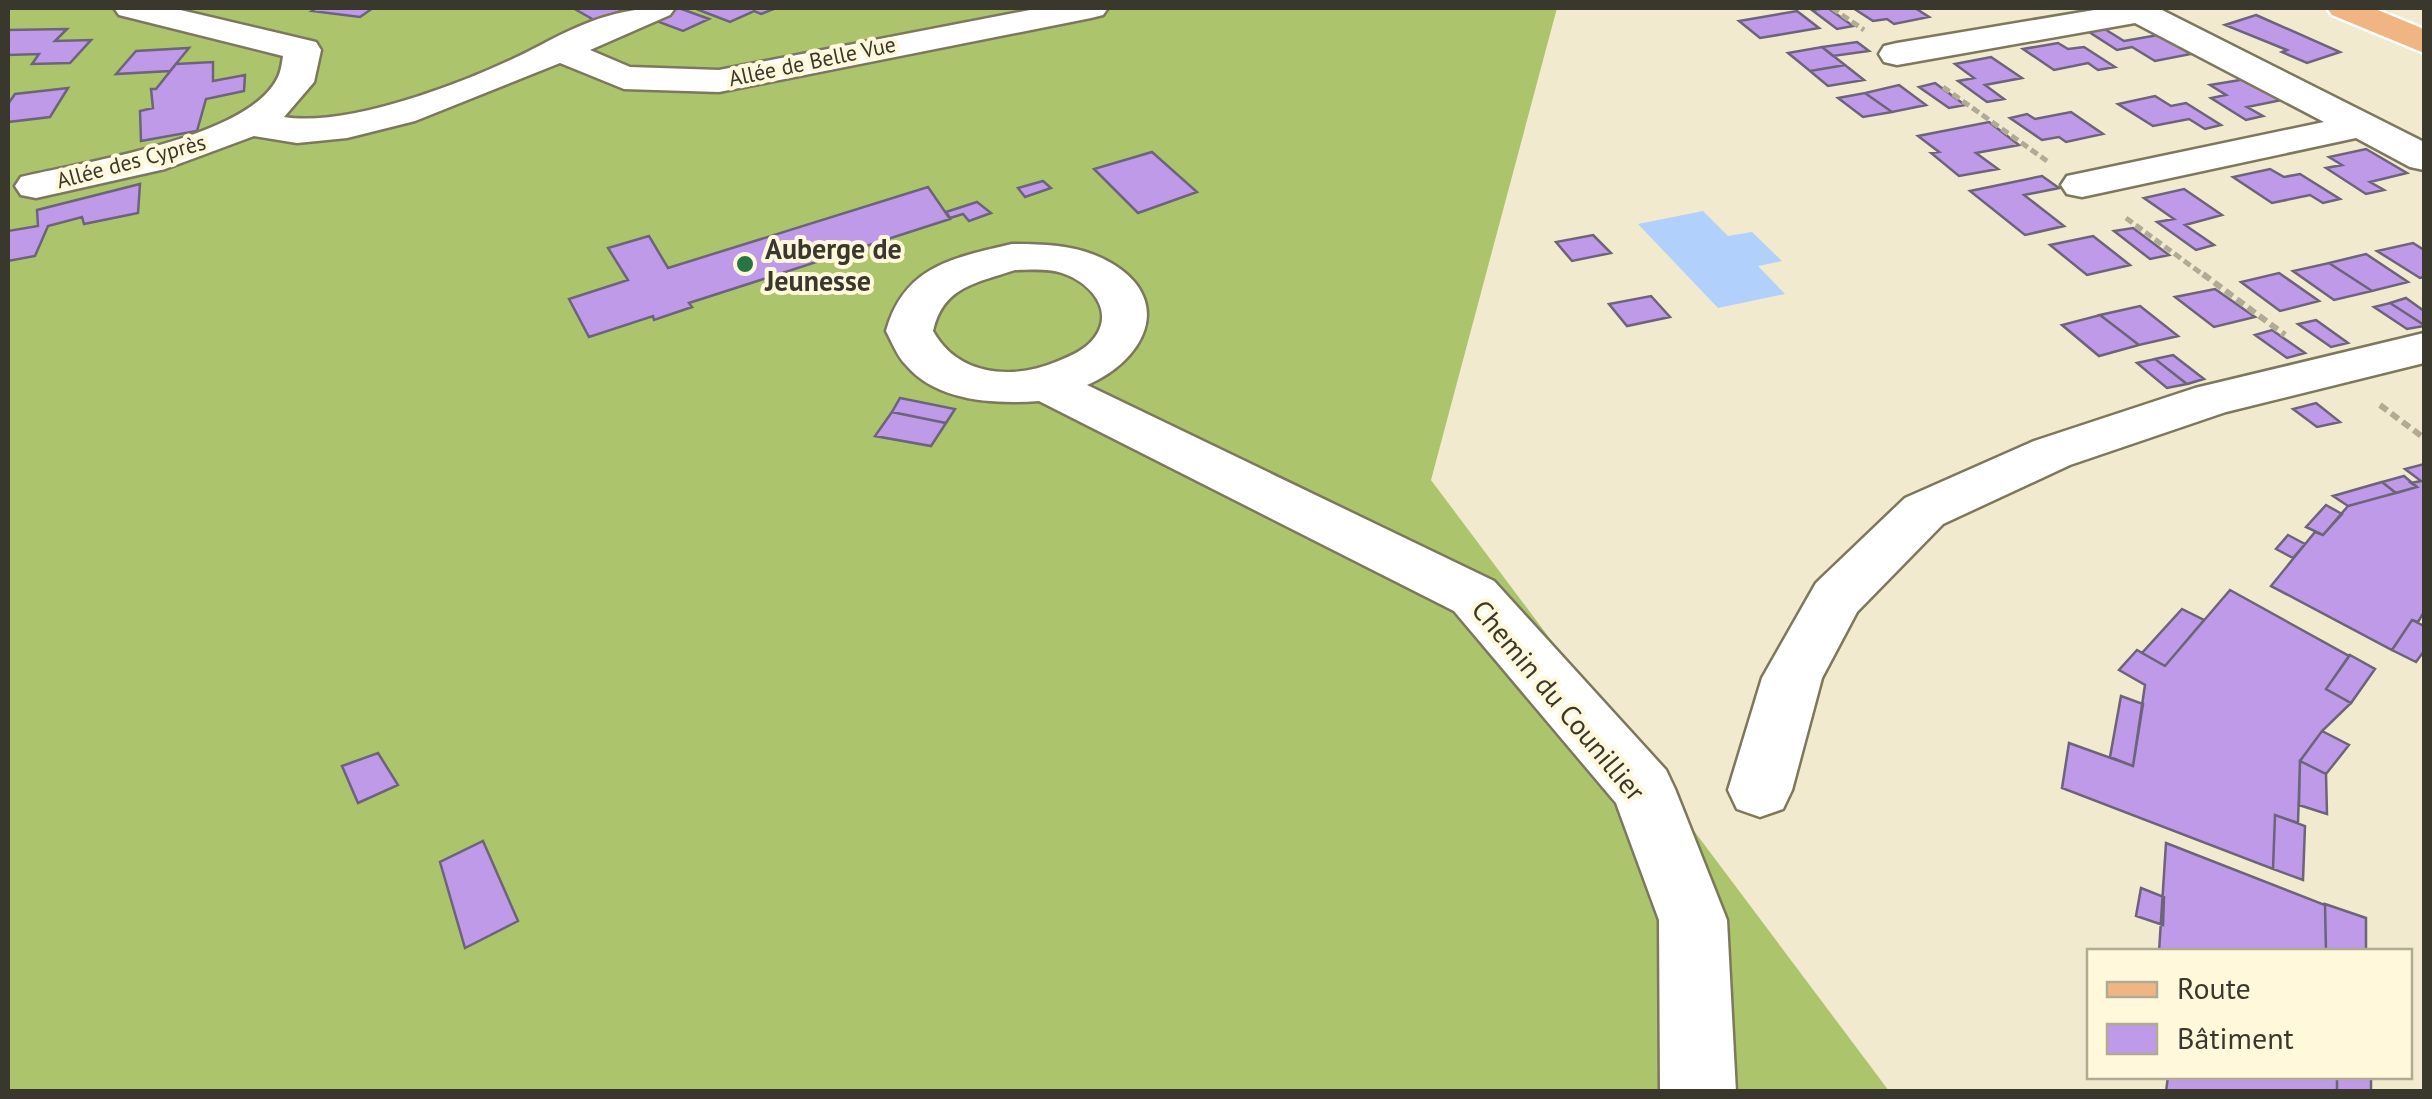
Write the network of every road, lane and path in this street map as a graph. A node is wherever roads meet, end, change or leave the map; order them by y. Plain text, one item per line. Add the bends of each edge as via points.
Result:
1 (130, 8) edge
2 (658, 8) edge
3 (1092, 8) edge
4 (2344, 8) edge
5 (2137, 10) edge
6 (2424, 42) edge
7 (558, 49) junction
8 (1898, 54) dead end
9 (252, 124) junction
10 (2359, 126) junction
11 (2424, 158) edge
12 (2082, 185) dead end
13 (36, 186) dead end
14 (2424, 348) edge
15 (1044, 384) dead end
16 (1760, 790) dead end
17 (1698, 1092) edge

1 - 9 street, Allée des Cyprès via 302,50 304,67 281,101
2 - 7 street
3 - 7 street, Allée de Belle Vue via 719,81 624,78
4 - 6 main road
5 - 8 street
5 - 10 street
7 - 9 street via 482,86 360,123 273,131
9 - 13 street, Allée des Cyprès via 204,144
10 - 11 street
10 - 12 street
14 - 16 street via 2194,405 2052,452 1924,511 1836,598 1792,678
15 - 17 street, Chemin du Counillier via 1474,596 1643,789 1693,920

